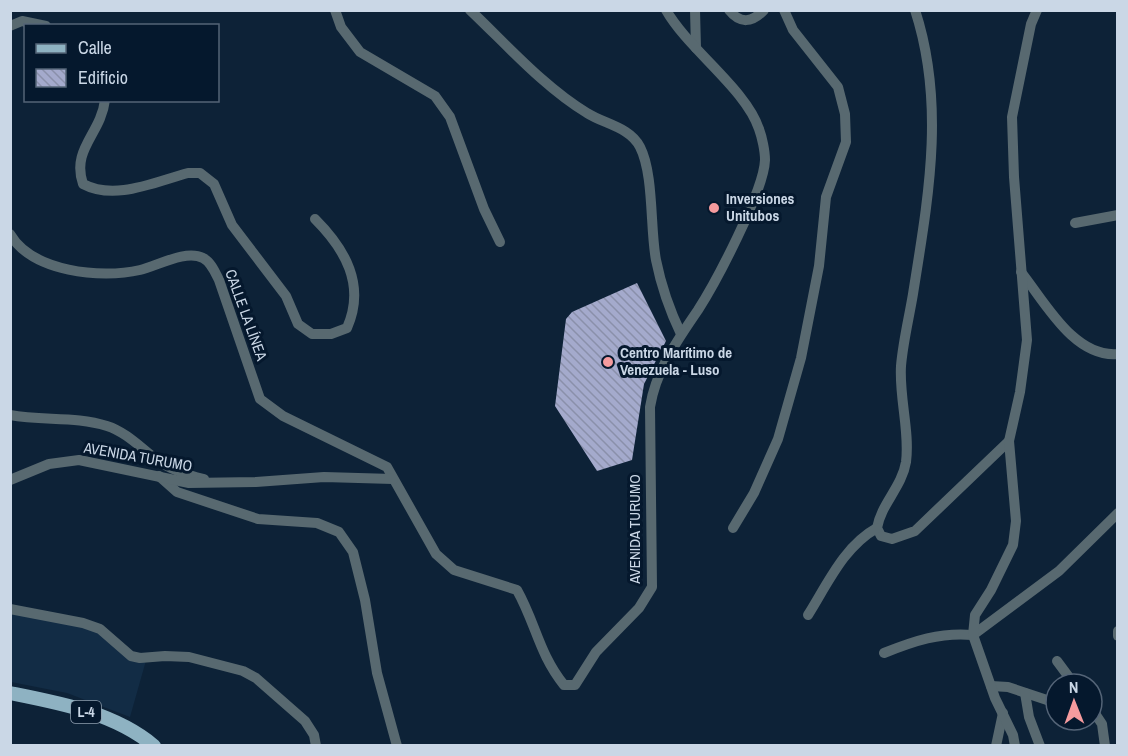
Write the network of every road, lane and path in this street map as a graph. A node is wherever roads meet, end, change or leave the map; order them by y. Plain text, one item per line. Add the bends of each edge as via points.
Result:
1 (335, 10) edge
2 (470, 10) edge
3 (666, 10) edge
4 (695, 10) edge
5 (729, 10) edge
6 (764, 10) edge
7 (783, 10) edge
8 (915, 10) edge
9 (1037, 10) edge
10 (36, 24) edge
11 (10, 26) edge
12 (696, 48) junction
13 (105, 102) edge
14 (1118, 215) edge
15 (315, 219) dead end
16 (1076, 223) dead end
17 (10, 234) edge
18 (500, 242) dead end
19 (1021, 272) junction
20 (681, 334) junction
21 (1118, 354) edge
22 (10, 416) edge
23 (1009, 441) junction
24 (159, 476) junction
25 (393, 479) junction
26 (10, 480) edge
27 (218, 484) junction
28 (1118, 513) edge
29 (734, 528) dead end
30 (877, 528) junction
31 (10, 609) edge
32 (808, 615) dead end
33 (1118, 631) edge
34 (973, 635) junction
35 (1118, 636) edge
36 (884, 653) dead end
37 (1057, 662) dead end
38 (1065, 672) edge
39 (991, 686) junction
40 (10, 693) edge
41 (1025, 693) junction
42 (1044, 699) edge
43 (1003, 713) junction
44 (154, 746) edge
45 (316, 746) edge
46 (397, 746) edge
47 (996, 746) edge
48 (1015, 746) edge
49 (1040, 746) edge

1 - 18 street via 341,27 360,52 435,96 450,117
2 - 20 street via 541,77 586,113 627,132 640,147 647,175 656,260
3 - 12 street via 677,30
4 - 12 street
5 - 6 street via 735,19 746,22
7 - 29 street via 793,30 838,87 845,114 846,142 826,197 819,266 801,358 778,439
8 - 30 street via 926,44 934,124 901,367 906,460 903,477
9 - 19 street via 1012,117
10 - 11 street via 22,21
12 - 20 street via 740,98 759,127 765,160 759,188 699,308
13 - 15 street via 103,117 79,157 78,171 83,184 114,192 200,173 214,184 232,225 286,296 298,324 312,334 332,334 347,328 354,313 353,282 347,259
14 - 16 street
17 - 25 street, CALLE LA LÍNEA via 36,259 78,273 138,270 188,256 202,257 219,280 260,399 284,416 377,460 387,467
19 - 21 street via 1078,343 1093,352
19 - 23 street via 1027,339
20 - 25 street, AVENIDA TURUMO via 654,383 650,407 652,587 639,608 596,652 575,685 564,686 549,666 517,590 454,570 436,554
22 - 27 street via 70,419 109,427 179,472
23 - 30 street via 915,531 892,539 881,536
23 - 34 street via 1016,521 1013,545 992,590 975,615
24 - 26 street, AVENIDA TURUMO via 80,460 49,464
24 - 27 street, AVENIDA TURUMO
24 - 46 street via 177,492 258,519 317,523 339,532 353,552 377,673
25 - 27 street, AVENIDA TURUMO via 324,477
28 - 34 street via 1059,571
30 - 32 street via 863,536 846,555
31 - 45 street via 100,629 131,656 189,657 243,670 305,721
33 - 35 street
34 - 36 street via 925,637
34 - 39 street
37 - 38 street
39 - 41 street
39 - 43 street
40 - 44 main road, L-4 via 65,705 135,729
41 - 42 street
41 - 49 street
43 - 47 street
43 - 48 street

